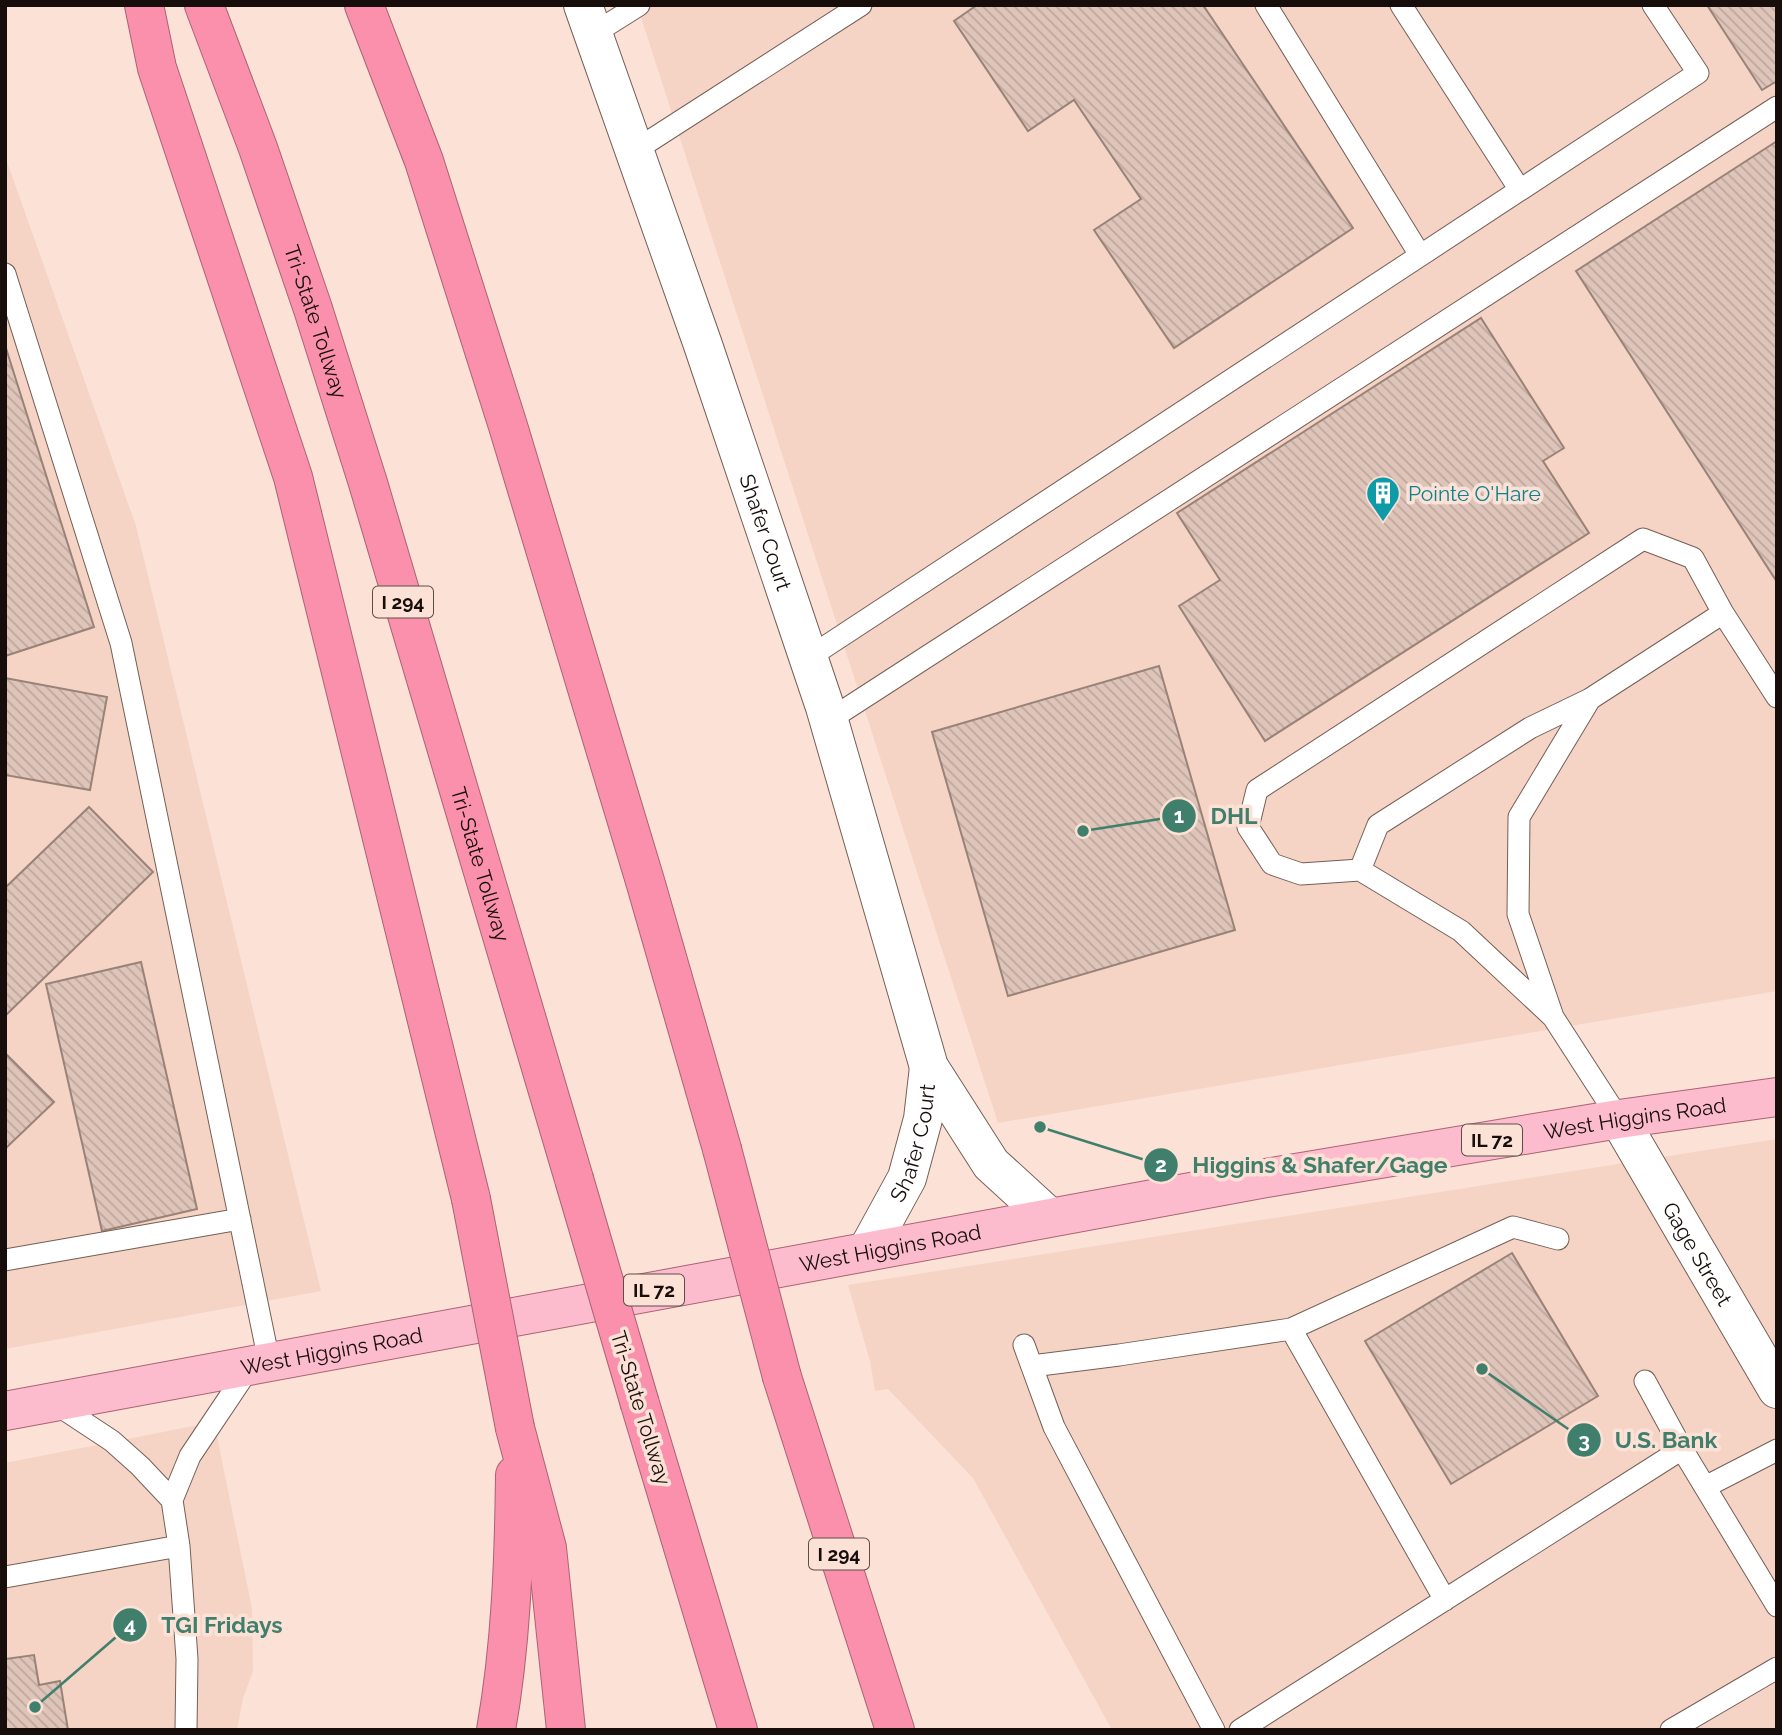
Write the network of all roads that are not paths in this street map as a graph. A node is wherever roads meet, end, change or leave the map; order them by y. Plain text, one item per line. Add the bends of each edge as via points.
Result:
1 (144, 5) edge
2 (364, 5) edge
3 (639, 5) edge
4 (861, 5) edge
5 (1266, 5) edge
6 (1401, 5) edge
7 (1653, 5) edge
8 (209, 17) edge
9 (588, 20) edge
10 (1777, 107) edge
11 (634, 151) junction
12 (1520, 190) junction
13 (1420, 255) junction
14 (5, 274) edge
15 (1723, 613) junction
16 (808, 658) junction
17 (1777, 697) edge
18 (1590, 699) junction
19 (829, 720) junction
20 (1360, 870) junction
21 (1553, 1017) junction
22 (929, 1067) junction
23 (1777, 1097) edge
24 (1619, 1119) junction
25 (1049, 1217) junction
26 (240, 1219) junction
27 (1558, 1239) dead end
28 (867, 1251) junction
29 (5, 1260) edge
30 (1291, 1329) junction
31 (1024, 1345) dead end
32 (261, 1362) junction
33 (1032, 1366) junction
34 (1645, 1381) dead end
35 (1777, 1389) edge
36 (53, 1402) junction
37 (5, 1411) edge
38 (515, 1428) junction
39 (1682, 1449) junction
40 (1777, 1450) edge
41 (1705, 1487) junction
42 (172, 1500) junction
43 (179, 1546) junction
44 (5, 1577) edge
45 (1444, 1600) junction
46 (1777, 1606) edge
47 (1777, 1668) edge
48 (186, 1730) edge
49 (496, 1730) edge
50 (566, 1730) edge
51 (738, 1730) edge
52 (895, 1730) edge
53 (1214, 1730) edge
54 (1240, 1730) edge
55 (1671, 1730) edge

1 - 38 highway, bridge via 157,68 293,477 471,1199
2 - 52 highway, I 294, bridge via 424,161 508,426 722,1149 782,1377
3 - 9 lane
4 - 11 lane
5 - 13 lane
6 - 12 lane
7 - 12 lane via 1698,73
8 - 51 highway, Tri-State Tollway / I 294, bridge via 297,260 368,482
9 - 11 street, Shafer Court
10 - 19 lane
11 - 16 street, Shafer Court
12 - 13 lane
13 - 16 lane
14 - 26 lane via 121,643
15 - 17 lane
15 - 18 lane
15 - 20 lane via 1693,558 1643,539 1257,790 1248,827 1272,864 1301,874
16 - 19 street, Shafer Court
18 - 20 lane via 1530,728 1378,825
18 - 21 lane via 1520,817 1518,914
19 - 22 street, Shafer Court
20 - 21 lane via 1461,931
21 - 24 lane
22 - 25 street, Shafer Court via 990,1164
22 - 28 street, Shafer Court via 923,1119 907,1178
23 - 24 main road, West Higgins Road / IL 72
24 - 25 main road, West Higgins Road / IL 72
24 - 35 street, Gage Street
25 - 28 main road, West Higgins Road / IL 72
26 - 29 lane
26 - 32 lane
27 - 30 lane via 1513,1227
28 - 32 main road, West Higgins Road / IL 72
30 - 33 lane
30 - 45 lane
31 - 33 lane
32 - 36 main road, West Higgins Road / IL 72
32 - 42 lane via 190,1456
33 - 53 lane via 1054,1427
34 - 39 lane
36 - 37 main road, West Higgins Road / IL 72
36 - 42 lane via 111,1441
38 - 49 highway via 514,1550
38 - 50 highway via 547,1548
39 - 41 lane
39 - 45 lane
40 - 41 lane
41 - 46 lane
42 - 43 lane
43 - 44 lane
43 - 48 lane via 187,1659
45 - 54 lane
47 - 55 lane

